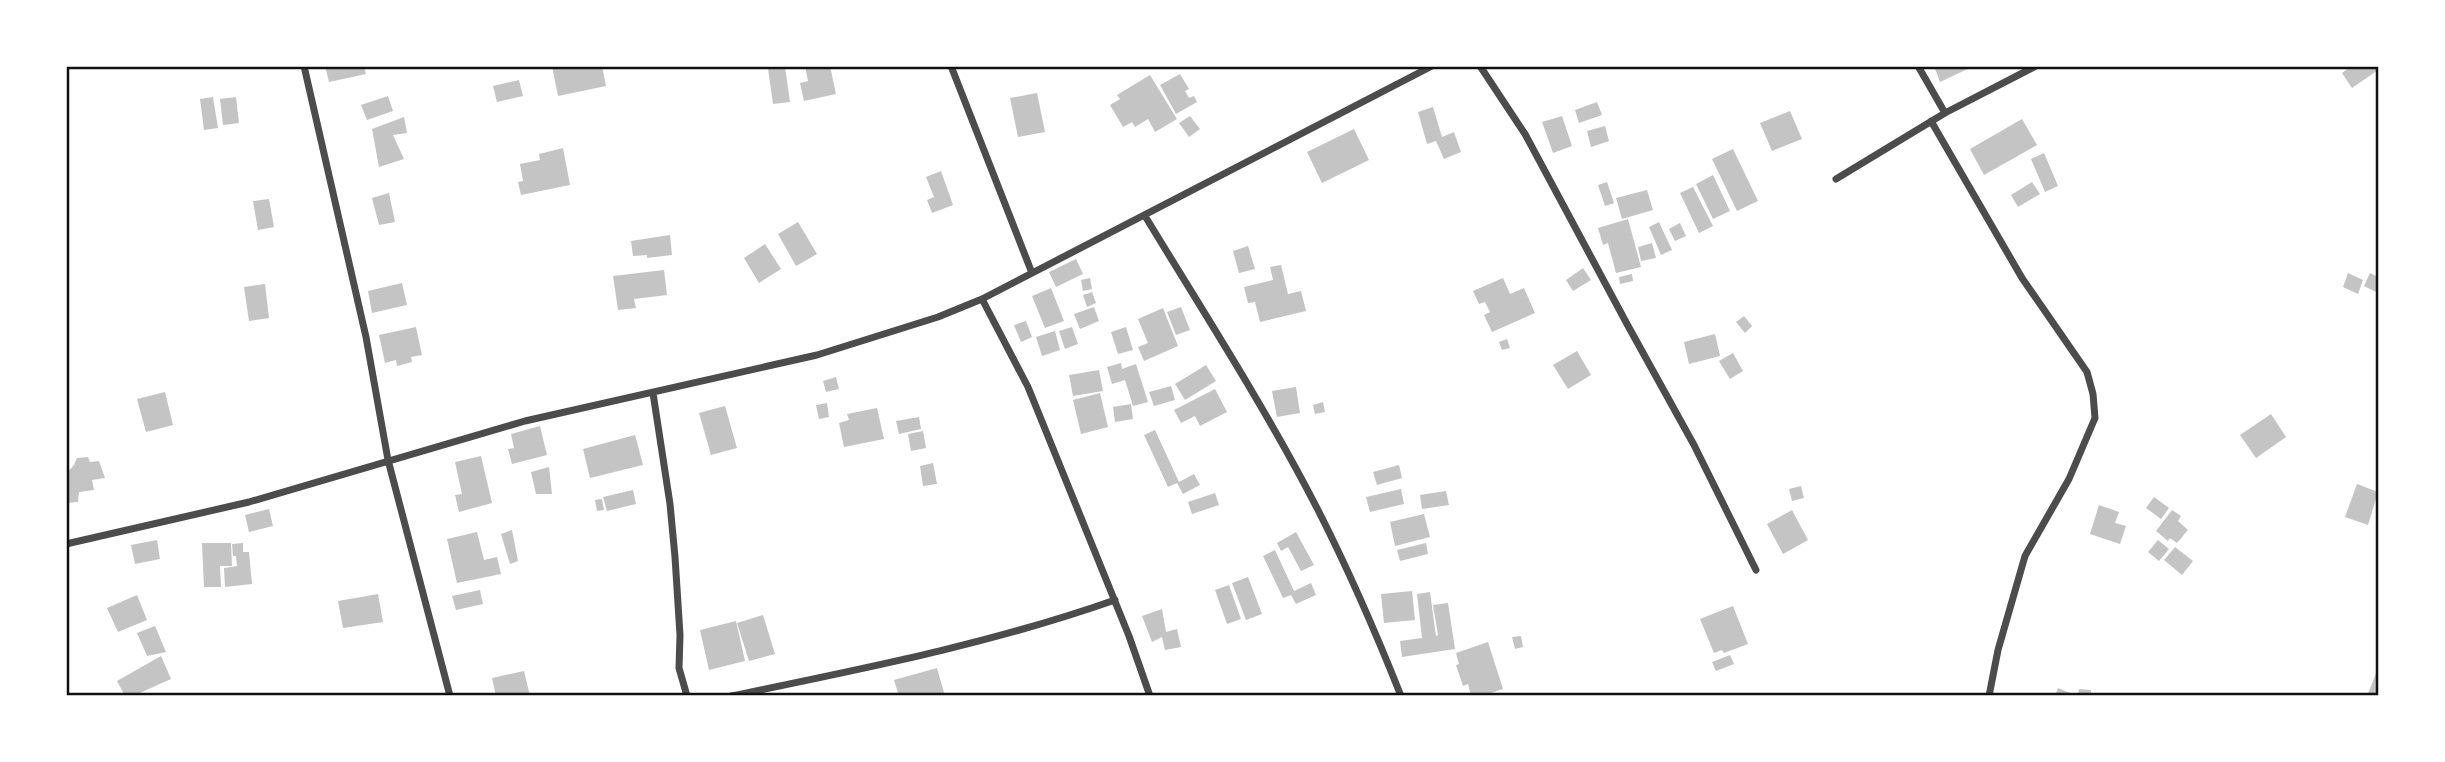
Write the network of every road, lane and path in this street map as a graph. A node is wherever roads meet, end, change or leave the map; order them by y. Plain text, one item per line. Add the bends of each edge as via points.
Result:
1 (304, 66) edge
2 (951, 66) edge
3 (1432, 66) edge
4 (1480, 66) edge
5 (1919, 66) edge
6 (2036, 66) edge
7 (1945, 113) junction
8 (1931, 121) junction
9 (1836, 179) dead end
10 (1145, 216) junction
11 (1032, 273) junction
12 (982, 299) junction
13 (653, 393) junction
14 (388, 460) junction
15 (66, 544) edge
16 (1756, 569) dead end
17 (1115, 600) junction
18 (450, 695) edge
19 (687, 695) edge
20 (731, 695) edge
21 (1150, 695) edge
22 (1401, 695) edge
23 (1989, 695) edge

1 - 14 street via 366,337
2 - 11 street
3 - 10 street
4 - 16 street via 1525,134 1695,444
5 - 7 street
6 - 7 street
7 - 8 street
8 - 9 street
8 - 23 street via 2022,278 2087,372 2093,394 2095,418 2069,479 2025,556
10 - 11 street
10 - 22 street via 1261,406 1318,510
11 - 12 street
12 - 13 street via 817,355
12 - 17 street via 1028,387
13 - 14 street via 525,421
13 - 19 street via 675,557 679,668
14 - 15 street via 249,502
14 - 18 street
17 - 20 street via 945,651
17 - 21 street

